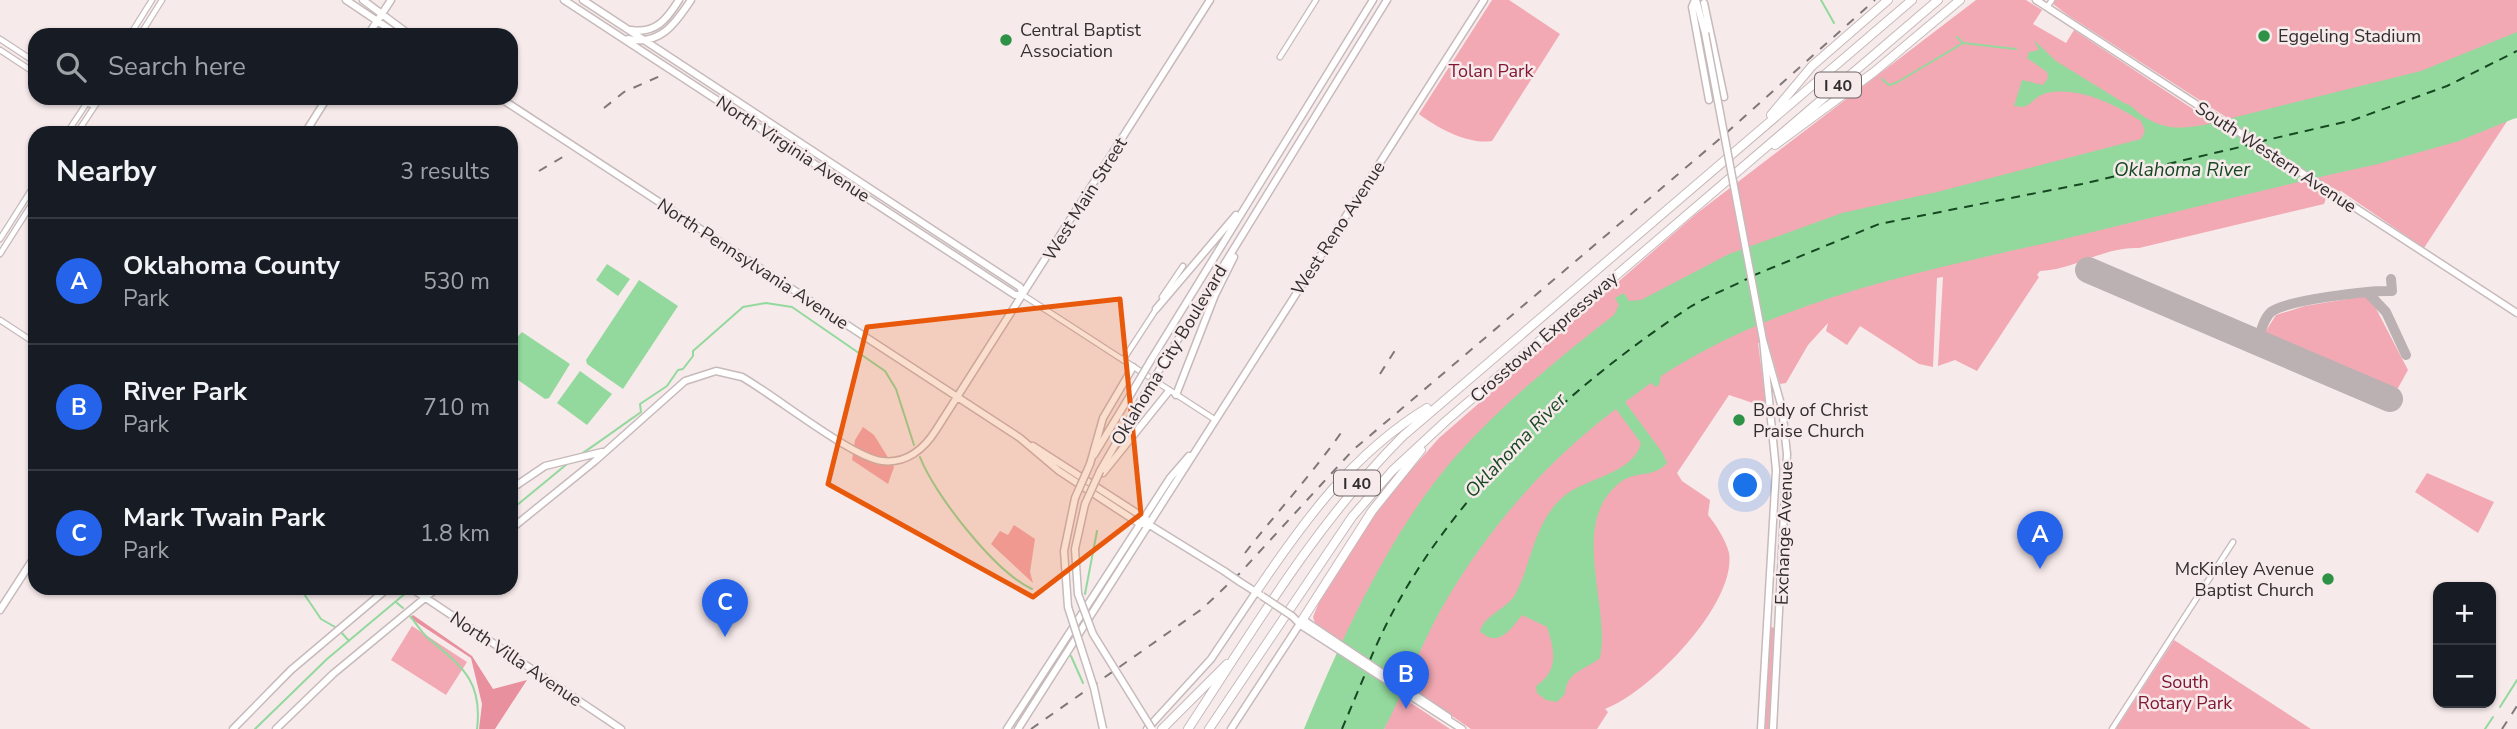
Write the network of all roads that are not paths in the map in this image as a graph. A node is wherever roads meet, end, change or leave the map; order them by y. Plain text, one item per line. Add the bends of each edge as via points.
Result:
1 (152, 0) edge
2 (162, 0) edge
3 (346, 0) edge
4 (363, 0) edge
5 (391, 0) edge
6 (564, 0) edge
7 (583, 0) edge
8 (679, 0) edge
9 (691, 0) edge
10 (1210, 0) edge
11 (1316, 0) edge
12 (1373, 0) edge
13 (1387, 0) edge
14 (1483, 0) edge
15 (1695, 0) edge
16 (1888, 0) edge
17 (1912, 0) edge
18 (1938, 0) edge
19 (1960, 0) edge
20 (2052, 0) edge
21 (1704, 1) edge
22 (2043, 3) edge
23 (379, 18) junction
24 (134, 28) edge
25 (144, 28) edge
26 (373, 28) edge
27 (390, 28) edge
28 (397, 28) edge
29 (1705, 33) junction
30 (619, 36) junction
31 (641, 37) junction
32 (0, 40) edge
33 (0, 50) edge
34 (645, 52) junction
35 (1280, 57) dead end
36 (28, 58) edge
37 (28, 68) edge
38 (1724, 97) dead end
39 (1709, 100) dead end
40 (85, 105) edge
41 (323, 105) edge
42 (511, 105) edge
43 (94, 106) edge
44 (766, 120) junction
45 (1764, 125) junction
46 (71, 126) edge
47 (81, 126) edge
48 (309, 126) edge
49 (761, 128) junction
50 (1738, 171) junction
51 (28, 195) edge
52 (1253, 195) junction
53 (28, 210) edge
54 (1257, 211) junction
55 (0, 239) edge
56 (0, 254) edge
57 (1183, 266) dead end
58 (1023, 295) junction
59 (1156, 309) junction
60 (2517, 313) edge
61 (0, 320) edge
62 (28, 338) edge
63 (1763, 340) junction
64 (1123, 360) junction
65 (1133, 367) junction
66 (1766, 384) junction
67 (1169, 391) junction
68 (1778, 393) junction
69 (1176, 395) junction
70 (1448, 396) junction
71 (957, 397) junction
72 (1770, 408) junction
73 (1783, 416) junction
74 (1214, 419) junction
75 (1446, 421) junction
76 (1032, 446) junction
77 (604, 452) junction
78 (1191, 455) junction
79 (576, 460) junction
80 (1090, 464) junction
81 (1073, 470) junction
82 (1776, 470) junction
83 (1788, 471) junction
84 (1102, 472) junction
85 (580, 474) junction
86 (1066, 476) junction
87 (518, 484) edge
88 (1112, 495) junction
89 (1774, 500) junction
90 (1787, 501) junction
91 (1110, 505) junction
92 (1145, 516) junction
93 (518, 523) edge
94 (1140, 524) junction
95 (1148, 524) junction
96 (1773, 525) junction
97 (1785, 525) junction
98 (2234, 542) dead end
99 (28, 566) edge
100 (1259, 594) junction
101 (380, 595) edge
102 (422, 595) edge
103 (428, 595) edge
104 (425, 597) junction
105 (1091, 599) junction
106 (1099, 604) junction
107 (1, 608) edge
108 (1301, 622) junction
109 (1767, 624) junction
110 (1780, 624) junction
111 (1239, 652) junction
112 (233, 729) edge
113 (276, 729) edge
114 (621, 729) edge
115 (1007, 729) edge
116 (1018, 729) edge
117 (1102, 729) edge
118 (1149, 729) edge
119 (1162, 729) edge
120 (1188, 729) edge
121 (1209, 729) edge
122 (1231, 729) edge
123 (1463, 729) edge
124 (1761, 729) edge
125 (1773, 729) edge
126 (2112, 729) edge

1 - 24 street
2 - 25 street
3 - 23 main road
4 - 23 main road
5 - 23 main road
6 - 30 main road, North Virginia Avenue
7 - 31 main road, North Virginia Avenue
8 - 31 main road via 662,23
9 - 31 main road via 670,30
10 - 58 main road, West Main Street
11 - 35 street
12 - 52 main road, Oklahoma City Boulevard
13 - 54 main road, Oklahoma City Boulevard
14 - 74 main road, West Reno Avenue
15 - 29 main road, Exchange Avenue
15 - 39 main road via 1692,7
16 - 45 highway via 1812,66
17 - 45 highway, Crosstown Expressway / I 40
18 - 50 highway, Crosstown Expressway / I 40
19 - 50 highway via 1874,72
20 - 22 street
21 - 29 main road, Exchange Avenue
21 - 38 main road
22 - 60 main road, South Western Avenue
23 - 26 main road
23 - 27 main road
23 - 28 main road
29 - 63 main road, Exchange Avenue, bridge
30 - 31 main road
30 - 34 main road, North Virginia Avenue
31 - 34 main road
31 - 44 main road, North Virginia Avenue
32 - 36 street
33 - 37 street
34 - 49 main road, North Virginia Avenue
40 - 46 street
41 - 48 main road
42 - 71 main road, North Pennsylvania Avenue
43 - 47 street
44 - 49 main road
44 - 58 main road, North Virginia Avenue via 1020,287
45 - 70 highway, Crosstown Expressway / I 40
49 - 58 main road, North Virginia Avenue via 1013,294
50 - 75 highway, Crosstown Expressway / I 40
51 - 55 street
52 - 59 main road
52 - 80 main road, Oklahoma City Boulevard, bridge
53 - 56 street
54 - 69 main road via 1217,290
54 - 84 main road, Oklahoma City Boulevard, bridge
57 - 59 street
58 - 64 street, North Virginia Avenue
58 - 71 main road, West Main Street
59 - 64 street
61 - 62 street
63 - 66 main road, Exchange Avenue
63 - 68 main road, Exchange Avenue
64 - 65 street, North Virginia Avenue
65 - 67 street, North Virginia Avenue
65 - 80 main road via 1102,418
66 - 68 main road
66 - 72 main road, Exchange Avenue
67 - 69 street, North Virginia Avenue
67 - 84 main road
68 - 72 main road
68 - 73 main road, Exchange Avenue
69 - 74 street, North Virginia Avenue
70 - 100 highway via 1392,429 1356,463 1309,515
70 - 111 highway, Crosstown Expressway / I 40 via 1393,445 1336,508
71 - 76 main road, North Pennsylvania Avenue
71 - 77 main road, West Main Street via 923,447 902,459 881,461 860,453 742,377 709,372 685,381
72 - 73 main road
72 - 82 main road, Exchange Avenue
73 - 83 main road, Exchange Avenue
74 - 78 main road, West Reno Avenue
75 - 108 highway via 1372,511
75 - 121 highway, Crosstown Expressway / I 40 via 1392,471 1352,517
76 - 81 main road
76 - 86 main road
77 - 79 main road
77 - 85 main road, West Main Street
78 - 92 main road, West Reno Avenue via 1176,469
78 - 95 main road, West Reno Avenue
79 - 85 main road
79 - 87 main road via 539,468
80 - 117 main road, Oklahoma City Boulevard, bridge via 1075,498 1064,551 1068,607
81 - 86 main road
81 - 88 main road
82 - 83 main road
82 - 89 main road, Exchange Avenue
83 - 90 main road, Exchange Avenue
84 - 118 main road, Oklahoma City Boulevard, bridge via 1085,504 1075,549 1078,594 1093,634
85 - 93 main road, West Main Street
86 - 91 main road
88 - 91 main road
88 - 92 main road
89 - 90 main road
89 - 96 main road, Exchange Avenue
90 - 97 main road, Exchange Avenue
91 - 94 main road
92 - 94 main road, West Reno Avenue
92 - 95 main road
94 - 95 main road
94 - 105 main road, West Reno Avenue
95 - 100 main road, bridge
95 - 106 main road, West Reno Avenue
96 - 97 main road
96 - 109 main road, Exchange Avenue
97 - 110 main road, Exchange Avenue
98 - 126 street
99 - 107 main road
100 - 108 main road, bridge
100 - 118 main road via 1203,669
101 - 112 main road via 291,670
102 - 104 main road, North Villa Avenue
103 - 104 main road
104 - 113 main road via 311,693
104 - 114 main road, North Villa Avenue
105 - 106 main road
105 - 115 main road, West Reno Avenue
106 - 116 main road, West Reno Avenue
108 - 122 main road
108 - 123 main road
109 - 110 main road
109 - 124 main road, Exchange Avenue
110 - 125 main road, Exchange Avenue
111 - 119 highway
111 - 120 highway, Crosstown Expressway / I 40

